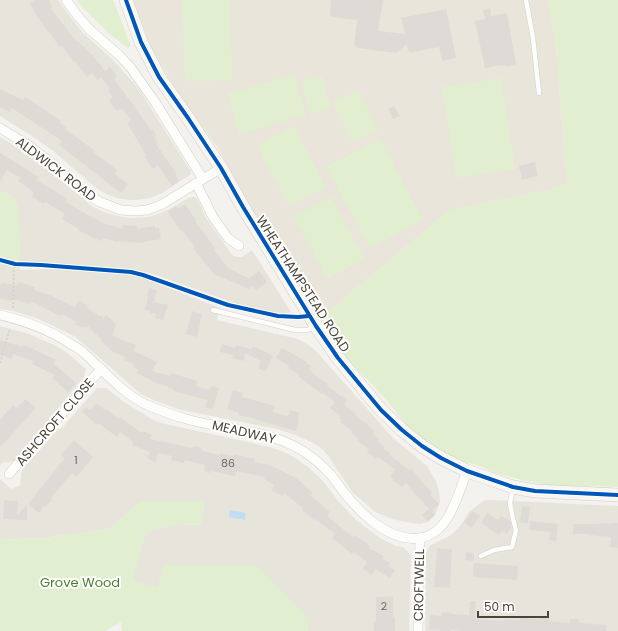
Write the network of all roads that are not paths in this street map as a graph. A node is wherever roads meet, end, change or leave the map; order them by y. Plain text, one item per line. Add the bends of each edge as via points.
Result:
1 (66, 0) edge
2 (126, 0) edge
3 (526, 0) edge
4 (539, 93) dead end
5 (0, 128) edge
6 (221, 168) junction
7 (200, 181) junction
8 (239, 246) dead end
9 (212, 310) dead end
10 (0, 315) edge
11 (312, 321) junction
12 (101, 369) junction
13 (467, 471) junction
14 (9, 474) dead end
15 (514, 487) junction
16 (618, 495) edge
17 (420, 538) junction
18 (481, 556) dead end
19 (418, 631) edge

1 - 7 street via 89,28 135,74 155,102
2 - 6 street, WHEATHAMPSTEAD ROAD via 141,42 159,77
3 - 4 lane
5 - 7 street, ALDWICK ROAD via 28,145 91,197 121,210 147,210 161,205
6 - 7 street, ALDWICK ROAD
6 - 11 street, WHEATHAMPSTEAD ROAD
7 - 8 street via 213,217 228,238
9 - 11 lane via 295,330 308,330
10 - 12 street, MEADWAY via 29,322 47,330 83,352
11 - 13 street, WHEATHAMPSTEAD ROAD via 338,358 381,410 422,446
12 - 14 street, ASHCROFT CLOSE
12 - 17 street, MEADWAY via 128,393 144,404 163,412 267,435 303,451 330,474 355,506 385,530 399,537
13 - 15 street, WHEATHAMPSTEAD ROAD
13 - 17 street, MEADWAY via 445,522 430,536
15 - 16 street, WHEATHAMPSTEAD ROAD via 535,491
15 - 18 lane via 510,503 516,530 512,547 494,550
17 - 19 street, CROFTWELL

